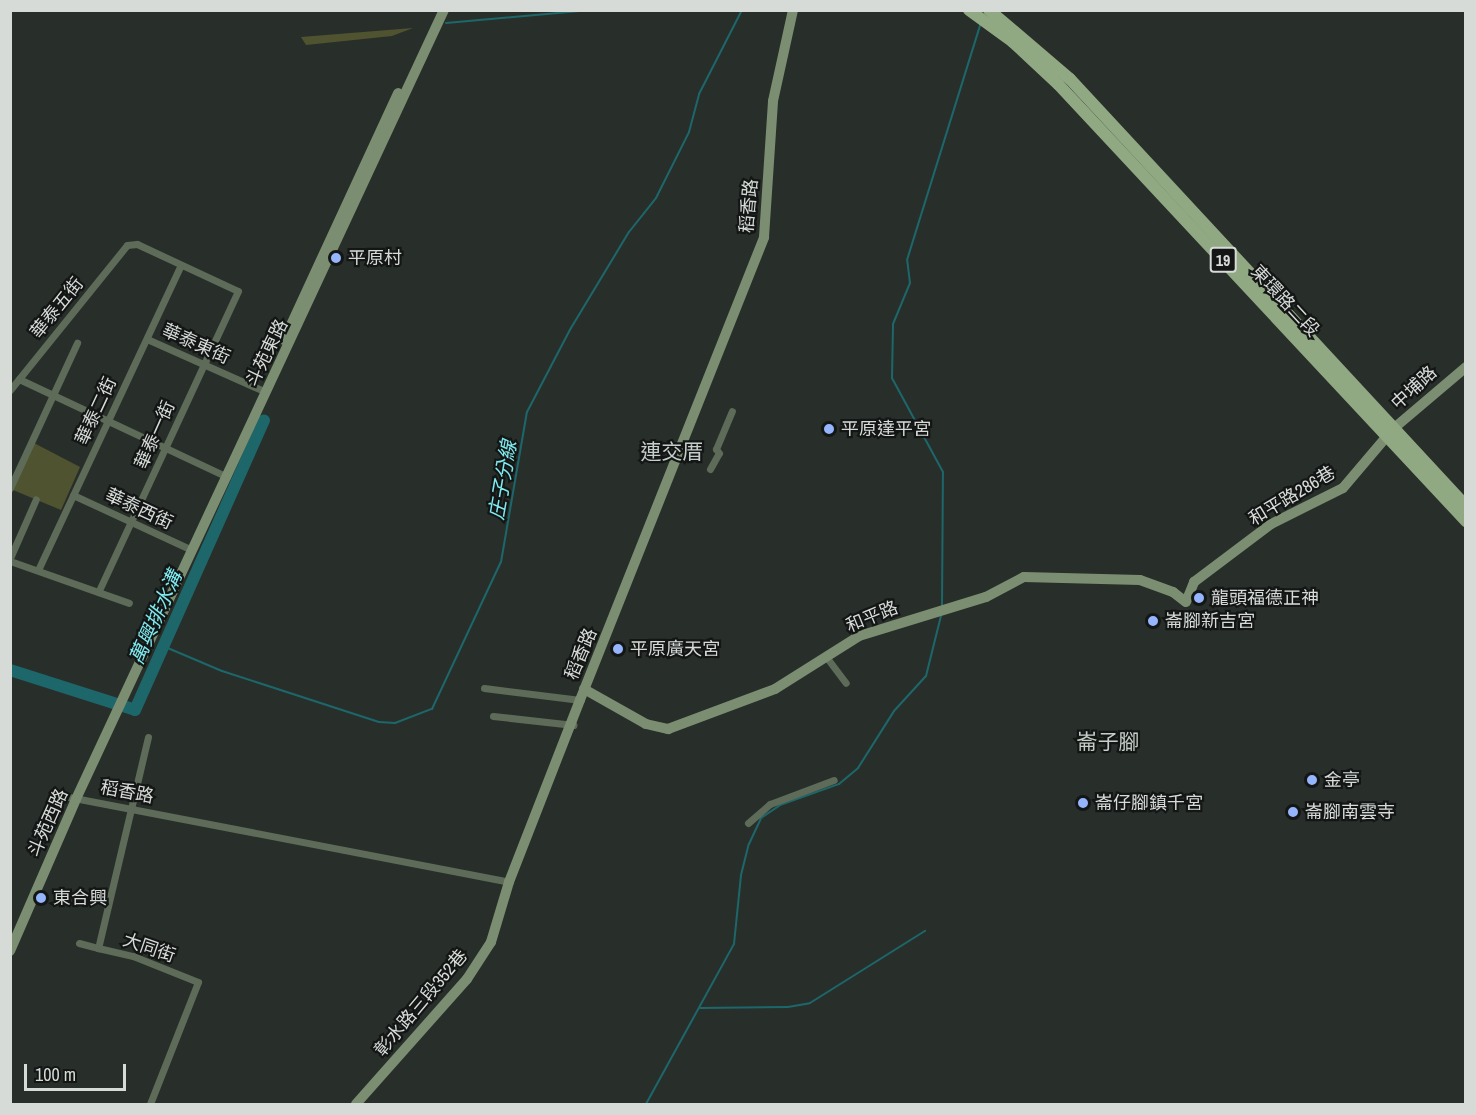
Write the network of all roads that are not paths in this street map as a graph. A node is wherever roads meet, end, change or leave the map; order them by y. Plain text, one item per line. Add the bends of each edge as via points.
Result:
1 (436, 10) edge
2 (444, 10) edge
3 (793, 10) edge
4 (969, 10) edge
5 (989, 10) edge
6 (181, 265) junction
7 (147, 339) junction
8 (76, 343) dead end
9 (204, 364) junction
10 (1466, 367) edge
11 (19, 379) junction
12 (10, 390) edge
13 (264, 391) junction
14 (53, 395) junction
15 (732, 411) dead end
16 (108, 421) junction
17 (1390, 433) junction
18 (165, 447) junction
19 (710, 469) dead end
20 (224, 475) junction
21 (10, 488) edge
22 (73, 495) junction
23 (36, 499) dead end
24 (1466, 506) edge
25 (1466, 521) edge
26 (132, 522) junction
27 (190, 549) junction
28 (10, 559) edge
29 (38, 570) junction
30 (98, 592) junction
31 (1186, 602) joint
32 (129, 603) dead end
33 (827, 658) junction
34 (846, 683) dead end
35 (484, 688) dead end
36 (582, 694) junction
37 (116, 709) joint
38 (493, 716) dead end
39 (573, 725) junction
40 (148, 737) dead end
41 (834, 780) dead end
42 (73, 798) junction
43 (131, 810) junction
44 (748, 823) dead end
45 (509, 882) junction
46 (14, 930) edge
47 (79, 943) dead end
48 (98, 948) junction
49 (10, 951) edge
50 (150, 1104) edge
51 (356, 1104) edge

1 - 13 street, 斗苑東路
2 - 13 street, 斗苑東路
3 - 36 street, 稻香路 via 773,101 764,237
4 - 17 main road, 東環路二段 / 19 via 1013,42 1058,84
5 - 17 main road, 東環路二段 / 19 via 1070,79
6 - 7 street, 華泰二街
6 - 9 street, 華泰一街 via 237,291
6 - 11 street, 華泰五街 via 137,244 127,245
7 - 9 street, 華泰東街
7 - 16 street, 華泰二街
8 - 14 street
9 - 13 street, 華泰東街
9 - 18 street, 華泰一街
10 - 17 street, 中埔路
11 - 12 street, 華泰五街
11 - 14 street
13 - 20 street, 斗苑東路
14 - 16 street
14 - 21 street
15 - 19 street
16 - 18 street
16 - 22 street, 華泰二街
17 - 24 main road, 東環路二段 / 19
17 - 25 main road, 東環路二段 / 19
17 - 31 street, 和平路286巷 via 1343,488 1271,524 1194,582
18 - 20 street
18 - 26 street, 華泰一街
20 - 27 street, 斗苑東路
22 - 26 street, 華泰西街
22 - 29 street, 華泰二街
23 - 28 street
26 - 27 street, 華泰西街
26 - 30 street, 華泰一街
27 - 37 street, 斗苑東路
28 - 29 street
29 - 30 street
30 - 32 street
31 - 33 street, 和平路 via 1173,592 1140,580 1031,576 1013,581 986,597 859,636
33 - 34 street
33 - 36 street, 和平路 via 776,689 668,729 646,724
35 - 36 street
36 - 39 street, 稻香路
37 - 42 street, 斗苑西路
38 - 39 street
39 - 45 street, 稻香路
40 - 43 street, 大同街
41 - 44 street via 770,804
42 - 43 street, 稻香路
42 - 46 street, 斗苑西路
43 - 45 street, 稻香路
43 - 48 street, 大同街
45 - 51 street, 彰水路三段352巷 via 491,942 466,979
46 - 49 street, 斗苑西路
47 - 48 street
48 - 50 street, 大同街 via 198,982

